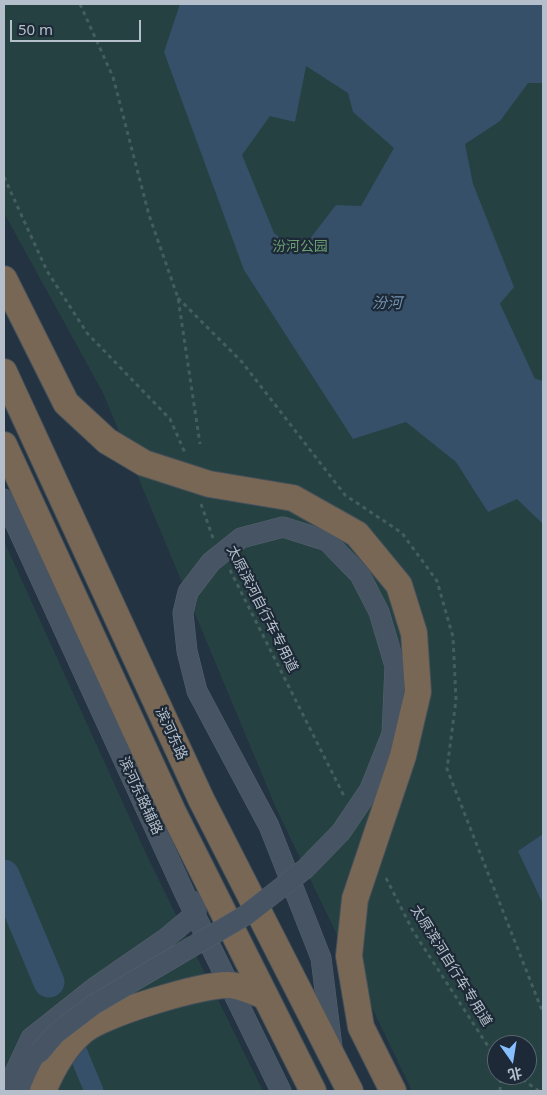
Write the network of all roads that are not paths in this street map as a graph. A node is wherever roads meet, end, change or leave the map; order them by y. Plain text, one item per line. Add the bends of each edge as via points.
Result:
1 (4, 279) edge
2 (4, 372) edge
3 (4, 445) edge
4 (4, 499) edge
5 (198, 863) junction
6 (196, 913) junction
7 (230, 984) junction
8 (265, 996) junction
9 (333, 1059) junction
10 (9, 1091) edge
11 (25, 1091) edge
12 (43, 1091) edge
13 (281, 1091) edge
14 (313, 1091) edge
15 (350, 1091) edge
16 (393, 1091) edge

1 - 16 highway, bridge via 66,402 107,442 144,462 209,484 292,498 357,534 399,586 414,632 418,692 403,756 356,899 349,956 360,1027
2 - 9 highway, 滨河东路 via 200,799
3 - 5 highway
4 - 6 main road, 滨河东路辅路
5 - 6 main road
5 - 8 highway
6 - 7 main road, 滨河东路辅路
6 - 10 main road via 31,1038
7 - 8 highway
7 - 12 highway via 128,1009 84,1031 53,1066
7 - 13 main road, 滨河东路辅路
8 - 14 highway
9 - 11 main road, bridge via 321,958 269,826 197,690 187,651 183,613 188,592 211,562 241,538 283,526 327,541 360,575 379,612 396,666 392,734 370,789 341,832 305,869 246,915 93,1005 55,1034 39,1053
9 - 15 highway, 滨河东路

